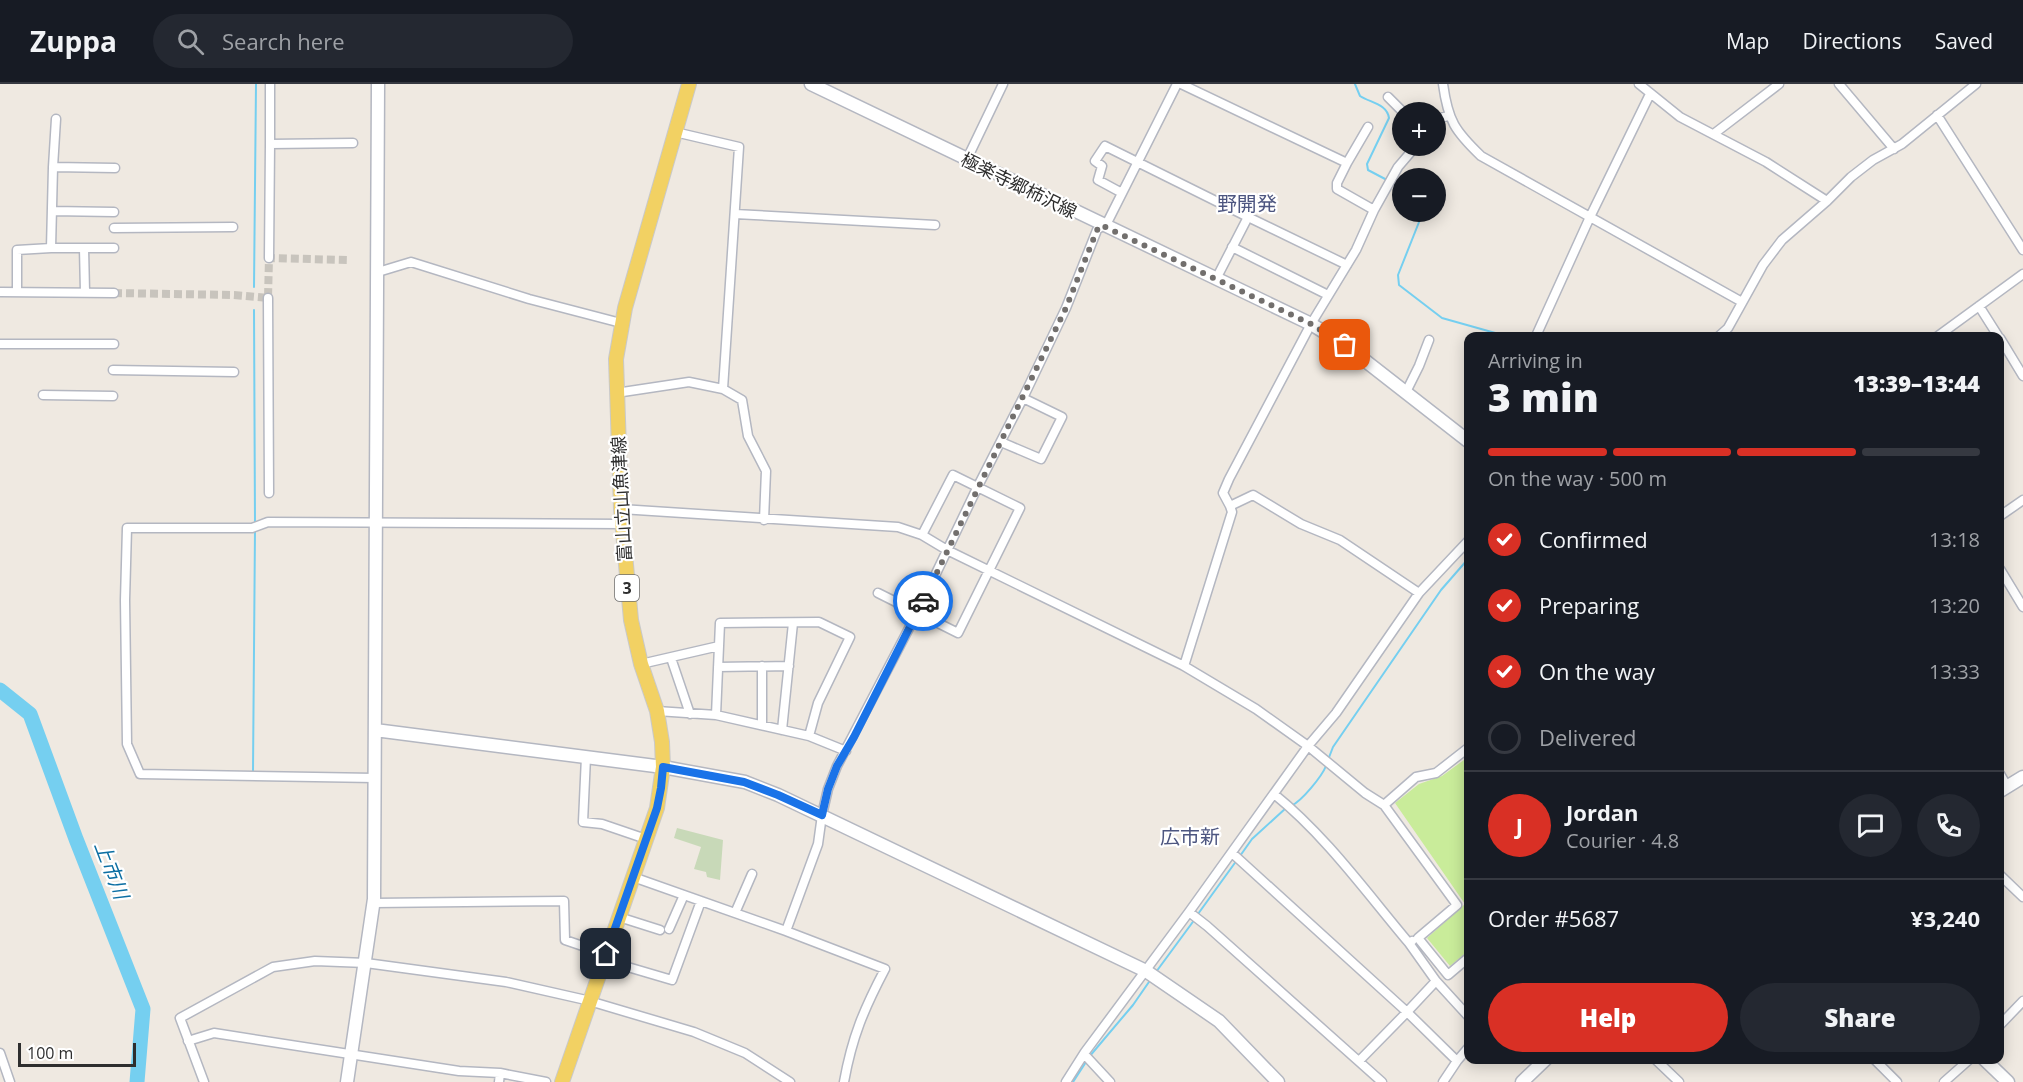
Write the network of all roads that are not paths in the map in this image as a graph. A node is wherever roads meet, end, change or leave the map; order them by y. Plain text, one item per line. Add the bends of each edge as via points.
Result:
1 (270, 84) edge
2 (378, 84) edge
3 (689, 84) edge
4 (811, 84) edge
5 (1003, 84) edge
6 (1179, 84) edge
7 (1443, 84) edge
8 (1639, 84) edge
9 (1779, 84) edge
10 (1839, 84) edge
11 (1976, 84) edge
12 (1650, 94) junction
13 (1388, 96) dead end
14 (1394, 102) edge
15 (1936, 115) junction
16 (1448, 116) joint
17 (56, 120) dead end
18 (1368, 127) dead end
19 (675, 132) junction
20 (1715, 133) junction
21 (353, 143) dead end
22 (270, 144) junction
23 (1894, 149) junction
24 (1407, 156) edge
25 (967, 159) junction
26 (1137, 161) junction
27 (1347, 163) junction
28 (53, 167) junction
29 (115, 168) dead end
30 (1122, 192) junction
31 (1827, 201) junction
32 (1374, 210) junction
33 (52, 211) junction
34 (114, 212) dead end
35 (735, 214) junction
36 (1590, 216) junction
37 (1248, 217) junction
38 (935, 225) dead end
39 (1101, 225) junction
40 (233, 227) dead end
41 (114, 228) dead end
42 (1232, 247) junction
43 (51, 248) junction
44 (84, 248) junction
45 (114, 248) dead end
46 (2023, 250) edge
47 (269, 258) dead end
48 (1347, 265) junction
49 (378, 272) junction
50 (2023, 274) edge
51 (1216, 279) junction
52 (0, 292) edge
53 (17, 292) junction
54 (85, 292) junction
55 (114, 293) tunnel mouth
56 (1328, 295) junction
57 (268, 298) dead end
58 (1742, 302) junction
59 (1979, 306) junction
60 (621, 323) junction
61 (1311, 324) junction
62 (1538, 332) edge
63 (1724, 332) edge
64 (1943, 332) edge
65 (1996, 332) edge
66 (1429, 340) dead end
67 (0, 344) edge
68 (114, 344) dead end
69 (2004, 345) edge
70 (113, 370) dead end
71 (234, 372) dead end
72 (2023, 375) edge
73 (723, 389) junction
74 (1406, 392) junction
75 (616, 393) junction
76 (43, 395) dead end
77 (113, 396) dead end
78 (1023, 398) junction
79 (1464, 438) edge
80 (1001, 442) junction
81 (978, 486) junction
82 (269, 493) dead end
83 (2023, 500) edge
84 (1230, 506) junction
85 (621, 509) junction
86 (2004, 513) edge
87 (764, 520) junction
88 (377, 524) junction
89 (622, 524) junction
90 (922, 535) junction
91 (1464, 545) edge
92 (947, 550) junction
93 (990, 570) junction
94 (2004, 576) edge
95 (878, 593) dead end
96 (1419, 593) junction
97 (2023, 607) edge
98 (917, 614) junction
99 (793, 623) junction
100 (719, 646) junction
101 (671, 658) junction
102 (641, 664) junction
103 (762, 666) junction
104 (789, 666) junction
105 (1184, 666) junction
106 (718, 667) junction
107 (657, 711) junction
108 (690, 714) junction
109 (716, 715) junction
110 (762, 725) junction
111 (375, 730) junction
112 (782, 730) junction
113 (810, 736) junction
114 (1308, 746) junction
115 (846, 751) junction
116 (1464, 751) edge
117 (586, 757) junction
118 (663, 767) junction
119 (2023, 777) edge
120 (375, 778) junction
121 (2004, 788) edge
122 (1274, 794) junction
123 (1384, 805) junction
124 (822, 815) junction
125 (646, 840) junction
126 (1232, 853) junction
127 (752, 874) dead end
128 (633, 877) junction
129 (2004, 879) edge
130 (684, 895) junction
131 (2023, 897) edge
132 (701, 901) junction
133 (374, 903) junction
134 (1189, 912) junction
135 (735, 913) junction
136 (619, 917) junction
137 (786, 931) junction
138 (1418, 938) junction
139 (1409, 943) junction
140 (605, 957) junction
141 (1464, 961) edge
142 (366, 963) junction
143 (1146, 971) junction
144 (1436, 981) junction
145 (591, 1001) junction
146 (2023, 1001) edge
147 (1407, 1012) junction
148 (1464, 1012) edge
149 (2004, 1021) edge
150 (188, 1041) junction
151 (0, 1053) edge
152 (1464, 1053) edge
153 (351, 1054) junction
154 (1084, 1054) junction
155 (1359, 1061) junction
156 (1458, 1061) junction
157 (1541, 1064) edge
158 (1660, 1064) edge
159 (1879, 1064) edge
160 (1964, 1064) edge
161 (1989, 1064) edge
162 (500, 1077) edge
163 (10, 1082) edge
164 (204, 1082) edge
165 (346, 1082) edge
166 (546, 1082) edge
167 (562, 1082) edge
168 (790, 1082) edge
169 (844, 1082) edge
170 (1066, 1082) edge
171 (1110, 1082) edge
172 (1278, 1082) edge
173 (1382, 1082) edge
174 (1443, 1082) edge
175 (1522, 1082) edge
176 (1678, 1082) edge
177 (1897, 1082) edge
178 (1944, 1082) edge
179 (2008, 1082) edge

1 - 22 street
2 - 49 street
3 - 19 main road, 富山立山魚津線 / 3
4 - 25 street, 極楽寺郷柿沢線
5 - 25 street
6 - 26 street
6 - 27 street
7 - 16 street
8 - 12 street
9 - 20 street
10 - 23 street
11 - 15 street
12 - 20 street via 1680,117
12 - 36 street
13 - 14 street
15 - 23 street
15 - 46 street
16 - 36 street via 1481,156
17 - 28 street
18 - 27 street
19 - 35 street via 739,147
19 - 60 main road, 富山立山魚津線 / 3
20 - 31 street
21 - 22 street
22 - 47 street
23 - 31 street via 1851,177
24 - 32 street
25 - 39 street, 極楽寺郷柿沢線
26 - 30 street
26 - 30 street via 1105,146 1095,161 1102,166 1098,180
26 - 37 street
27 - 32 street via 1337,189
28 - 29 street
28 - 33 street
30 - 39 street via 1108,221
31 - 58 street via 1782,240
32 - 48 street
33 - 34 street
33 - 43 street
35 - 38 street
35 - 73 street
36 - 58 street
36 - 62 street
37 - 42 street
37 - 48 street
39 - 51 street, 極楽寺郷柿沢線
39 - 78 street
40 - 41 street
42 - 51 street
42 - 56 street
43 - 44 street
43 - 53 street via 17,250
44 - 45 street
44 - 54 street
48 - 56 street
49 - 60 street via 411,262
49 - 88 street
50 - 59 street
51 - 61 street, 極楽寺郷柿沢線
52 - 53 street
53 - 54 street
54 - 55 street
56 - 61 street
57 - 82 street
58 - 63 street
59 - 64 street
59 - 65 street
60 - 75 main road, 富山立山魚津線 / 3
61 - 74 street, 極楽寺郷柿沢線
61 - 84 street via 1223,493
66 - 74 street
67 - 68 street
69 - 72 street
70 - 71 street
73 - 75 street via 689,382
73 - 87 street via 742,400 748,436 766,471
74 - 79 street, 極楽寺郷柿沢線
75 - 85 main road, 富山立山魚津線 / 3
76 - 77 street
78 - 80 street
78 - 80 street via 1062,417 1041,459
80 - 81 street
81 - 90 street via 953,475
81 - 92 street
81 - 93 street via 1020,508
83 - 86 street
84 - 96 street via 1253,495 1301,524 1340,540
84 - 105 street via 1233,512
85 - 87 street
85 - 89 main road, 富山立山魚津線 / 3
87 - 90 street via 898,527
88 - 89 street
88 - 111 street
88 - 120 street via 268,522 252,528 127,528 125,600 127,744 140,774
89 - 102 main road, 富山立山魚津線 / 3 via 630,621
90 - 92 street
91 - 96 street
92 - 93 street
92 - 98 street
93 - 98 street via 958,633
93 - 105 street
94 - 97 street
95 - 98 street
96 - 114 street via 1348,696
98 - 115 street
99 - 100 street via 720,623
99 - 104 street
99 - 113 street via 819,622 850,637 818,703
100 - 101 street
100 - 106 street
101 - 102 street
101 - 108 street
102 - 107 main road, 富山立山魚津線 / 3
103 - 104 street
103 - 106 street
103 - 110 street
104 - 112 street
105 - 114 street
106 - 109 street
107 - 108 street
107 - 118 main road, 富山立山魚津線 / 3
108 - 109 street
109 - 110 street
110 - 112 street
111 - 117 street
111 - 120 street
112 - 113 street
113 - 115 street
114 - 122 street
114 - 123 street
115 - 124 street via 828,789
116 - 123 street via 1436,773 1416,777
117 - 118 street
117 - 125 street via 583,822 602,824
118 - 124 street via 744,782
118 - 125 main road, 富山立山魚津線 / 3 via 657,808
119 - 121 street
120 - 133 street
122 - 126 street
122 - 139 street via 1332,851
123 - 138 street via 1457,905
124 - 137 street via 818,844
124 - 143 street
125 - 128 main road, 富山立山魚津線 / 3
126 - 134 street
126 - 147 street
127 - 135 street
128 - 130 street
128 - 136 main road, 富山立山魚津線 / 3
129 - 131 street
130 - 132 street
130 - 136 street via 665,930
132 - 135 street
132 - 140 street via 672,980
133 - 140 street via 564,901 565,940
133 - 142 street
134 - 143 street
134 - 155 street
135 - 137 street
136 - 140 main road, 富山立山魚津線 / 3
137 - 169 street via 885,969 850,1047
138 - 139 street
138 - 141 street via 1448,975
139 - 144 street
140 - 145 main road, 富山立山魚津線 / 3
142 - 145 street via 506,982
142 - 150 street via 315,961 273,967 180,1018
142 - 153 street
143 - 154 street
143 - 172 street via 1219,1021
144 - 147 street
144 - 148 street
145 - 167 main road, 富山立山魚津線 / 3
145 - 168 street via 694,1032 744,1053
146 - 149 street
147 - 155 street
147 - 156 street
150 - 153 street via 214,1034
150 - 164 street
151 - 163 street
152 - 156 street
153 - 162 street
153 - 165 street
154 - 170 street
154 - 171 street
155 - 173 street
156 - 174 street
157 - 175 street
158 - 176 street
159 - 177 street
160 - 178 street
161 - 179 street
162 - 166 street

